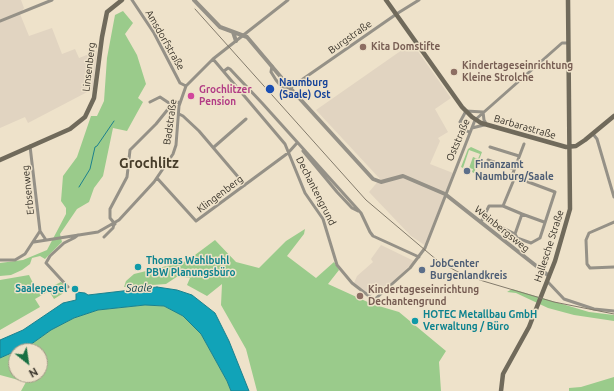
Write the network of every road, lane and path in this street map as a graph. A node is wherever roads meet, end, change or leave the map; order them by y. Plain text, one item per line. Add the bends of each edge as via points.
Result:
1 (52, 0) edge
2 (122, 0) edge
3 (132, 0) edge
4 (194, 0) edge
5 (288, 0) edge
6 (386, 0) edge
7 (419, 0) edge
8 (568, 0) edge
9 (396, 14) junction
10 (0, 21) edge
11 (233, 32) junction
12 (244, 35) junction
13 (236, 41) junction
14 (568, 43) junction
15 (213, 60) junction
16 (224, 71) junction
17 (186, 86) junction
18 (291, 89) junction
19 (157, 93) dead end
20 (158, 97) junction
21 (150, 102) dead end
22 (180, 102) junction
23 (172, 105) junction
24 (466, 111) junction
25 (483, 112) junction
26 (178, 114) junction
27 (614, 116) edge
28 (246, 119) dead end
29 (475, 120) junction
30 (486, 125) junction
31 (470, 130) junction
32 (593, 134) junction
33 (297, 143) junction
34 (524, 144) dead end
35 (30, 146) junction
36 (214, 147) junction
37 (490, 147) dead end
38 (570, 147) junction
39 (288, 153) junction
40 (519, 156) junction
41 (0, 160) edge
42 (488, 160) dead end
43 (514, 169) junction
44 (614, 176) edge
45 (515, 177) junction
46 (608, 177) junction
47 (157, 178) junction
48 (245, 185) junction
49 (446, 194) junction
50 (614, 197) edge
51 (503, 206) junction
52 (522, 214) junction
53 (481, 222) junction
54 (491, 222) dead end
55 (544, 222) junction
56 (614, 222) edge
57 (114, 224) junction
58 (40, 231) junction
59 (515, 234) junction
60 (78, 235) junction
61 (104, 237) dead end
62 (46, 240) junction
63 (34, 242) junction
64 (419, 257) junction
65 (0, 260) edge
66 (614, 267) edge
67 (548, 278) junction
68 (68, 287) dead end
69 (614, 311) edge
70 (501, 391) edge

1 - 10 street
2 - 35 main road, Linsenberg via 107,12 94,98 85,117 73,127
3 - 17 street, Amsdorfstraße via 154,33 180,83
4 - 11 street via 216,24
5 - 12 street, Badstraße
6 - 9 main road, Barbarastraße
7 - 9 street, Burgstraße
8 - 14 main road, Hallesche Straße
9 - 18 street, Burgstraße
9 - 24 main road, Barbarastraße
11 - 12 street
11 - 13 street
12 - 13 street, Badstraße
12 - 18 street
13 - 15 street, Badstraße
14 - 25 street, Oststraße via 562,43
14 - 38 main road, Hallesche Straße
15 - 16 street
15 - 17 street, Badstraße
16 - 33 street via 230,69
16 - 39 street via 282,140
17 - 22 street, Badstraße
18 - 49 street, Weinbergsweg via 376,181 384,182 403,176
19 - 20 street
20 - 21 street
20 - 23 street
22 - 23 street
22 - 26 street, Badstraße
23 - 57 street via 129,151 127,177 110,211 110,218
24 - 25 street
24 - 29 main road, Barbarastraße
24 - 31 street via 460,122 464,129
25 - 29 street, Oststraße
25 - 30 street
26 - 36 street via 186,117
26 - 47 street, Badstraße via 174,151
27 - 32 main road
28 - 36 street
29 - 30 main road, Barbarastraße
29 - 31 street, Oststraße
30 - 31 street
30 - 38 main road, Barbarastraße
31 - 49 street, Oststraße
32 - 38 main road
32 - 46 street via 597,139
33 - 39 street, Klingenberg
33 - 64 street via 360,211 373,236
34 - 40 street
35 - 41 main road, Linsenberg
35 - 58 street, Erbsenweg
36 - 48 street
37 - 40 street
38 - 67 main road, Hallesche Straße via 570,209 561,245
39 - 48 street, Klingenberg
39 - 64 street, Dechantengrund via 304,191 323,219 337,265 370,299 374,300
40 - 43 street
42 - 43 street
43 - 45 street
44 - 46 street
45 - 51 street
45 - 55 street via 555,192
46 - 50 street
47 - 48 street, Klingenberg via 196,221
47 - 57 street, Badstraße
49 - 53 street, Weinbergsweg
49 - 64 street, Oststraße via 427,244
51 - 52 street
51 - 53 street via 489,206
52 - 55 street
52 - 59 street
53 - 67 street, Weinbergsweg
54 - 59 street
55 - 59 street via 540,238 536,242 531,243 517,238
56 - 66 street via 589,233 586,240 587,264 590,268
57 - 60 street, Badstraße via 98,232
57 - 61 street, Badstraße via 114,228
58 - 62 street
58 - 63 street
60 - 62 street
60 - 68 street, Badstraße via 54,251 46,263
62 - 63 street
63 - 65 street via 27,252 18,258
67 - 69 street via 564,299
67 - 70 main road, Hallesche Straße via 530,327 503,374

